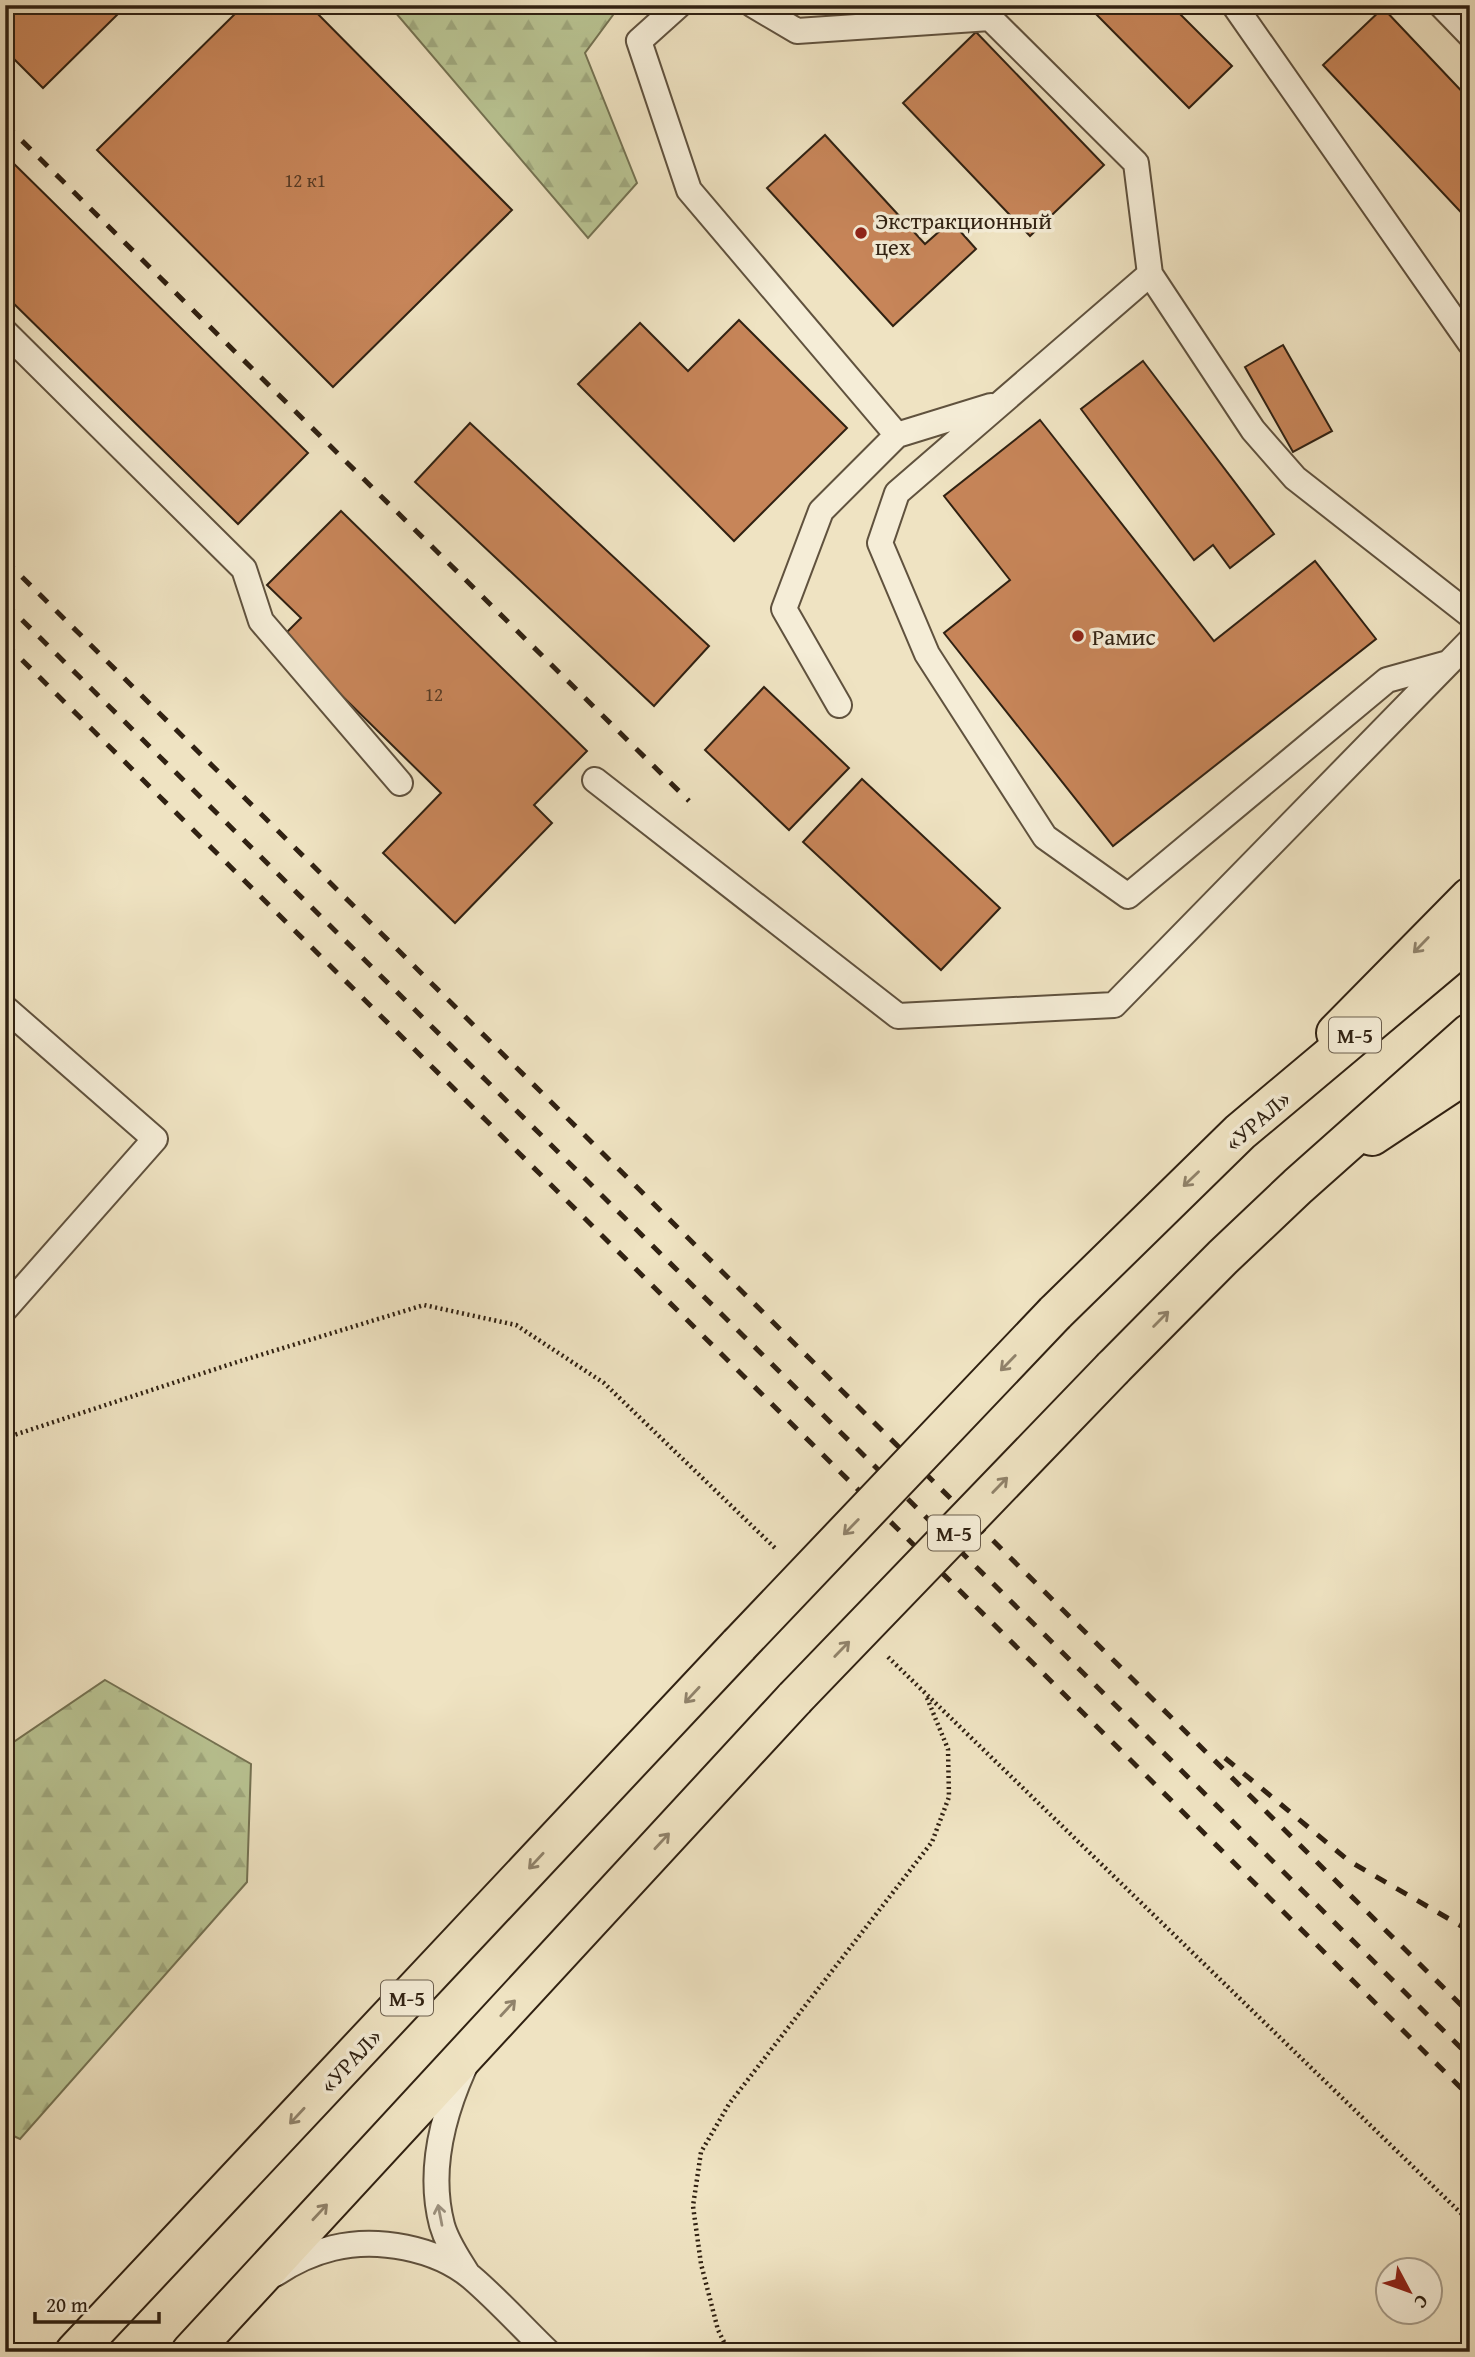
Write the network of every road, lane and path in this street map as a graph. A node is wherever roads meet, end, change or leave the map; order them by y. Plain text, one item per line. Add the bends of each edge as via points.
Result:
1 (679, 5) edge
2 (753, 5) edge
3 (1234, 5) edge
4 (1441, 5) edge
5 (1470, 35) edge
6 (1150, 274) junction
7 (5, 332) edge
8 (1470, 343) edge
9 (1002, 402) junction
10 (897, 435) junction
11 (1470, 615) edge
12 (1470, 641) edge
13 (1448, 663) junction
14 (839, 705) dead end
15 (595, 780) dead end
16 (400, 783) dead end
17 (1470, 897) edge
18 (1470, 939) edge
19 (5, 1008) edge
20 (1470, 1033) edge
21 (1470, 1070) edge
22 (1241, 1132) junction
23 (1298, 1186) junction
24 (5, 1309) edge
25 (926, 1694) dead end
26 (476, 2043) junction
27 (470, 2276) junction
28 (243, 2296) junction
29 (75, 2352) edge
30 (191, 2352) edge
31 (548, 2352) edge
32 (729, 2352) edge

1 - 10 lane via 639,41 689,190
2 - 6 lane via 797,31 990,18 1136,163
3 - 8 lane
4 - 5 lane
6 - 9 lane
6 - 11 lane via 1253,430 1295,478
7 - 16 lane via 244,569 261,621
9 - 10 lane
9 - 13 lane via 897,493 880,543 927,654 1045,837 1128,896 1387,680
10 - 14 lane via 821,511 784,610
12 - 13 lane
13 - 15 lane via 1114,1005 898,1016
17 -> 22 main road
18 - 22 main road, «УРАЛ» / М-5
19 - 24 lane via 155,1139
20 - 23 main road, М-5
21 - 23 main road
22 -> 29 main road, «УРАЛ» / М-5, bridge via 1055,1313
26 -> 23 main road, М-5, bridge via 795,1698 1113,1368
25 - 32 path via 948,1749 949,1797 932,1842 729,2104 701,2152 693,2206 701,2264 718,2330
27 -> 26 lane via 442,2227 436,2161 452,2098
28 -> 26 main road, М-5
27 - 28 lane via 425,2253 385,2245 335,2247 292,2263
27 - 31 lane
28 - 30 main road, М-5

